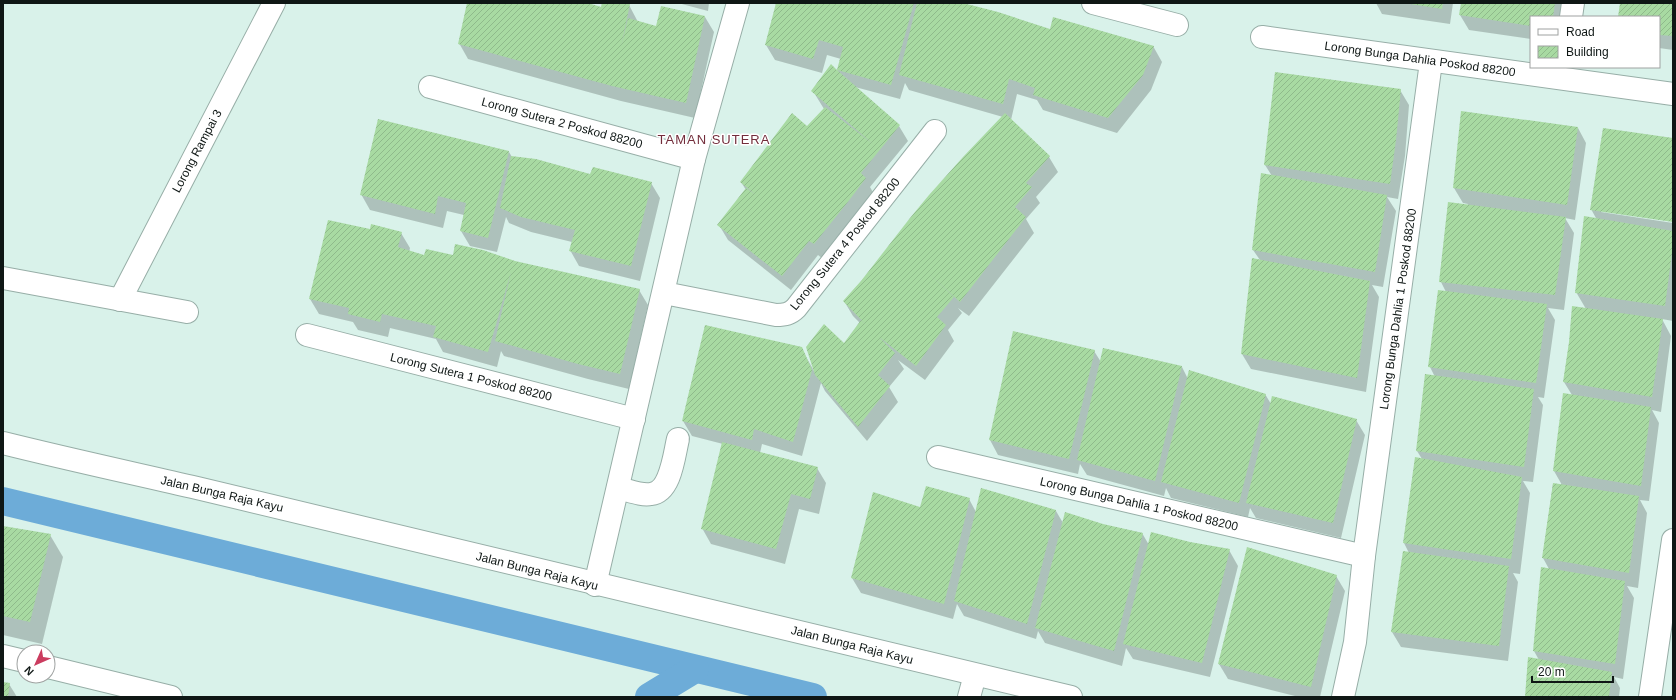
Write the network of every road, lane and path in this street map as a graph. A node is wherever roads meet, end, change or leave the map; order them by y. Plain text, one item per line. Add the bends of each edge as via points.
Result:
1 (274, 3) edge
2 (738, 3) edge
3 (1093, 3) edge
4 (1573, 3) edge
5 (1571, 16) edge
6 (1177, 25) dead end
7 (1262, 38) dead end
8 (1432, 62) junction
9 (1562, 72) edge
10 (430, 87) dead end
11 (1673, 94) edge
12 (935, 131) dead end
13 (694, 158) junction
14 (3, 278) edge
15 (664, 293) junction
16 (120, 300) junction
17 (187, 312) dead end
18 (307, 335) dead end
19 (634, 419) junction
20 (678, 439) dead end
21 (3, 443) edge
22 (938, 457) dead end
23 (618, 488) junction
24 (1673, 540) edge
25 (1364, 556) junction
26 (595, 585) junction
27 (1354, 642) junction
28 (3, 656) edge
29 (16, 659) edge
30 (56, 669) edge
31 (975, 675) junction
32 (171, 697) edge
33 (970, 697) edge
34 (1071, 697) edge
35 (1333, 697) edge
36 (1343, 697) edge
37 (1355, 697) edge
38 (1650, 697) edge

1 - 16 street, Lorong Rampai 3
2 - 13 street
3 - 6 street
4 - 5 street
7 - 8 street, Lorong Bunga Dahlia Poskod 88200
8 - 9 street, Lorong Bunga Dahlia Poskod 88200
8 - 25 street, Lorong Bunga Dahlia 1 Poskod 88200
9 - 11 street, Lorong Bunga Dahlia Poskod 88200
10 - 13 street, Lorong Sutera 2 Poskod 88200
12 - 15 street, Lorong Sutera 4 Poskod 88200 via 791,313 776,315
13 - 15 street
14 - 16 street
15 - 19 street
16 - 17 street
18 - 19 street, Lorong Sutera 1 Poskod 88200
19 - 23 street
20 - 23 street via 668,480 659,492 644,494
21 - 26 street, Jalan Bunga Raja Kayu
22 - 25 street, Lorong Bunga Dahlia 1 Poskod 88200
23 - 26 street
24 - 38 street
25 - 27 street, Lorong Bunga Dahlia 1 Poskod 88200
26 - 31 street, Jalan Bunga Raja Kayu
27 - 35 street
27 - 36 street
27 - 37 street
28 - 29 street
30 - 32 street
31 - 33 street
31 - 34 street, Jalan Bunga Raja Kayu

